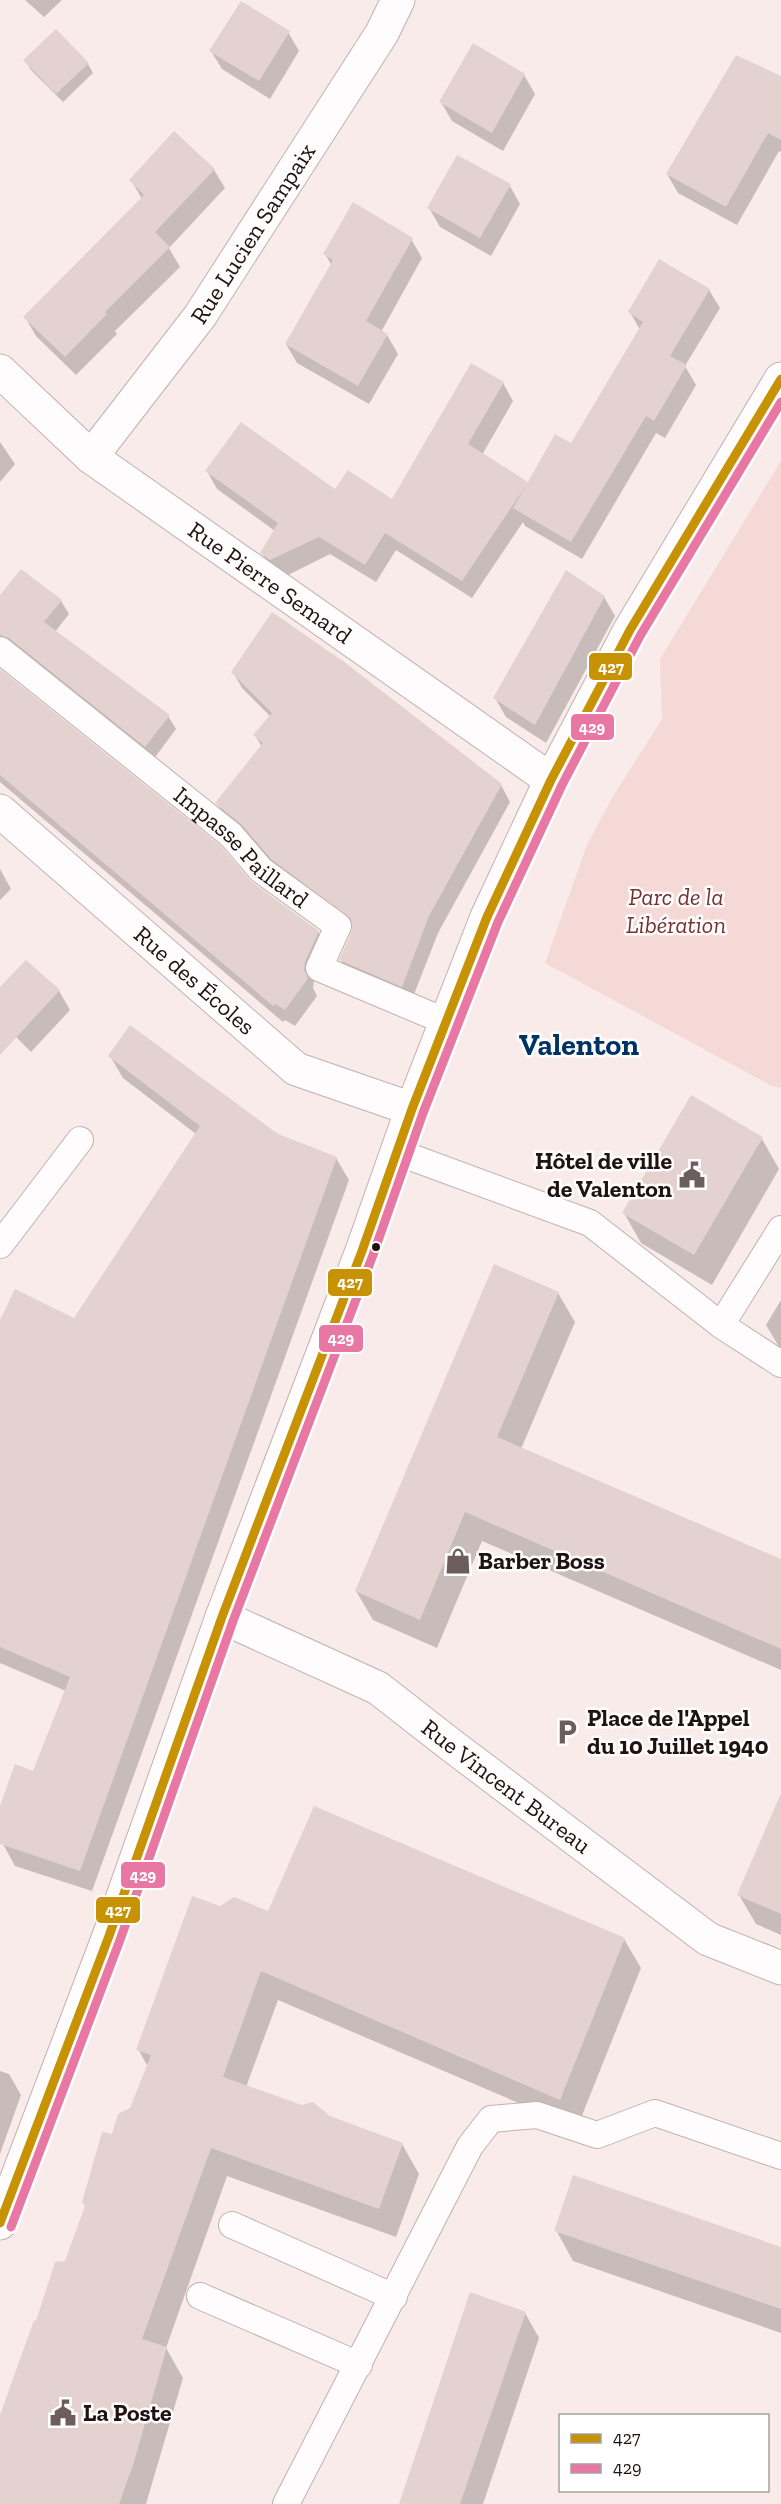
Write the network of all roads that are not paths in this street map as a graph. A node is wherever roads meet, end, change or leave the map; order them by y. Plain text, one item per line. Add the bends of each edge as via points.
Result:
1 (398, 0) edge
2 (0, 371) edge
3 (781, 379) edge
4 (92, 457) junction
5 (0, 650) edge
6 (551, 780) junction
7 (0, 811) edge
8 (447, 1022) junction
9 (412, 1109) junction
10 (80, 1140) dead end
11 (397, 1152) junction
12 (781, 1229) edge
13 (0, 1245) edge
14 (721, 1325) junction
15 (781, 1364) edge
16 (222, 1617) junction
17 (781, 1968) edge
18 (781, 2156) edge
19 (0, 2223) edge
20 (232, 2224) dead end
21 (200, 2296) dead end
22 (394, 2297) junction
23 (359, 2365) junction
24 (286, 2504) edge

1 - 4 street, Rue Lucien Sampaix via 382,33 200,316
2 - 4 street, Rue Pierre Semard
3 - 6 street via 630,630
4 - 6 street, Rue Pierre Semard
5 - 8 lane, Impasse Paillard via 231,835 261,870 338,926 319,968
6 - 8 street via 487,917
7 - 9 street, Rue des Écoles via 296,1069
8 - 9 street
9 - 11 street
10 - 13 lane
11 - 14 lane via 590,1223
11 - 16 street
12 - 14 lane
14 - 15 lane
16 - 17 street, Rue Vincent Bureau via 378,1688 708,1939
16 - 19 street via 109,1936
18 - 22 lane via 655,2113 597,2135 537,2115 491,2119 470,2146
20 - 22 lane
21 - 23 lane
22 - 23 lane
23 - 24 lane

